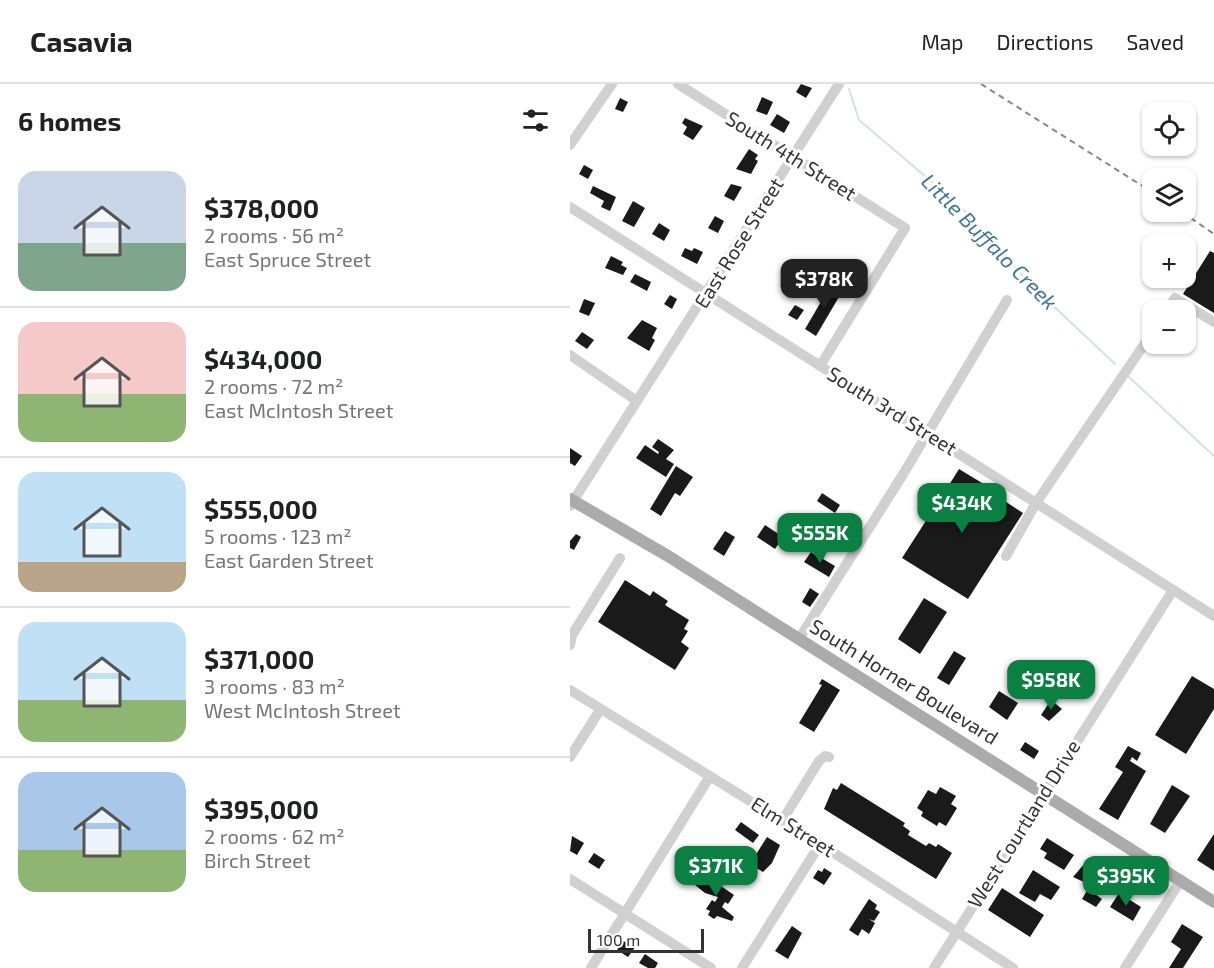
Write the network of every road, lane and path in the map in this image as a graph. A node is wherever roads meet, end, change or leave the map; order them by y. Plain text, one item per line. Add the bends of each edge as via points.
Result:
1 (612, 84) edge
2 (678, 84) edge
3 (839, 84) edge
4 (570, 146) edge
5 (793, 157) junction
6 (570, 207) edge
7 (706, 294) junction
8 (1007, 300) dead end
9 (1196, 311) edge
10 (1214, 322) edge
11 (1142, 348) edge
12 (570, 356) edge
13 (820, 366) junction
14 (637, 401) junction
15 (928, 434) junction
16 (571, 502) edge
17 (1036, 503) junction
18 (1006, 556) dead end
19 (620, 558) dead end
20 (1173, 590) junction
21 (1214, 616) edge
22 (799, 639) junction
23 (570, 645) edge
24 (570, 690) edge
25 (600, 710) junction
26 (570, 757) edge
27 (830, 757) dead end
28 (710, 776) junction
29 (1044, 794) junction
30 (782, 821) junction
31 (820, 844) junction
32 (570, 879) edge
33 (1181, 880) junction
34 (1214, 902) edge
35 (625, 913) junction
36 (956, 932) junction
37 (1007, 966) edge
38 (591, 968) edge
39 (711, 968) edge
40 (742, 968) edge
41 (934, 968) edge
42 (1125, 968) edge

1 - 4 street
2 - 5 street, South 4th Street
3 - 5 street, East Rose Street
5 - 7 street, East Rose Street
5 - 13 street, South 4th Street via 905,228
6 - 7 street, South 3rd Street
7 - 13 street, South 3rd Street
7 - 14 street, East Rose Street
8 - 15 street
9 - 10 street
11 - 17 street
12 - 14 street
13 - 15 street, South 3rd Street
14 - 16 street, East Rose Street
15 - 17 street, South 3rd Street
15 - 22 street
16 - 22 main road, South Horner Boulevard
17 - 18 street
17 - 20 street, South 3rd Street
19 - 23 street via 572,635
20 - 21 street, South 3rd Street
20 - 29 street, West Courtland Drive
22 - 29 main road, South Horner Boulevard
24 - 25 street, Elm Street
25 - 26 street
25 - 28 street, Elm Street
27 - 30 street via 819,761
28 - 30 street, Elm Street
28 - 35 street
29 - 33 main road, South Horner Boulevard
29 - 36 street, West Courtland Drive
30 - 31 street, Elm Street
31 - 36 street, Elm Street
31 - 40 street
32 - 35 street
33 - 34 main road, South Horner Boulevard
33 - 42 street
35 - 38 street
35 - 39 street
36 - 37 street, Elm Street
36 - 41 street, West Courtland Drive

